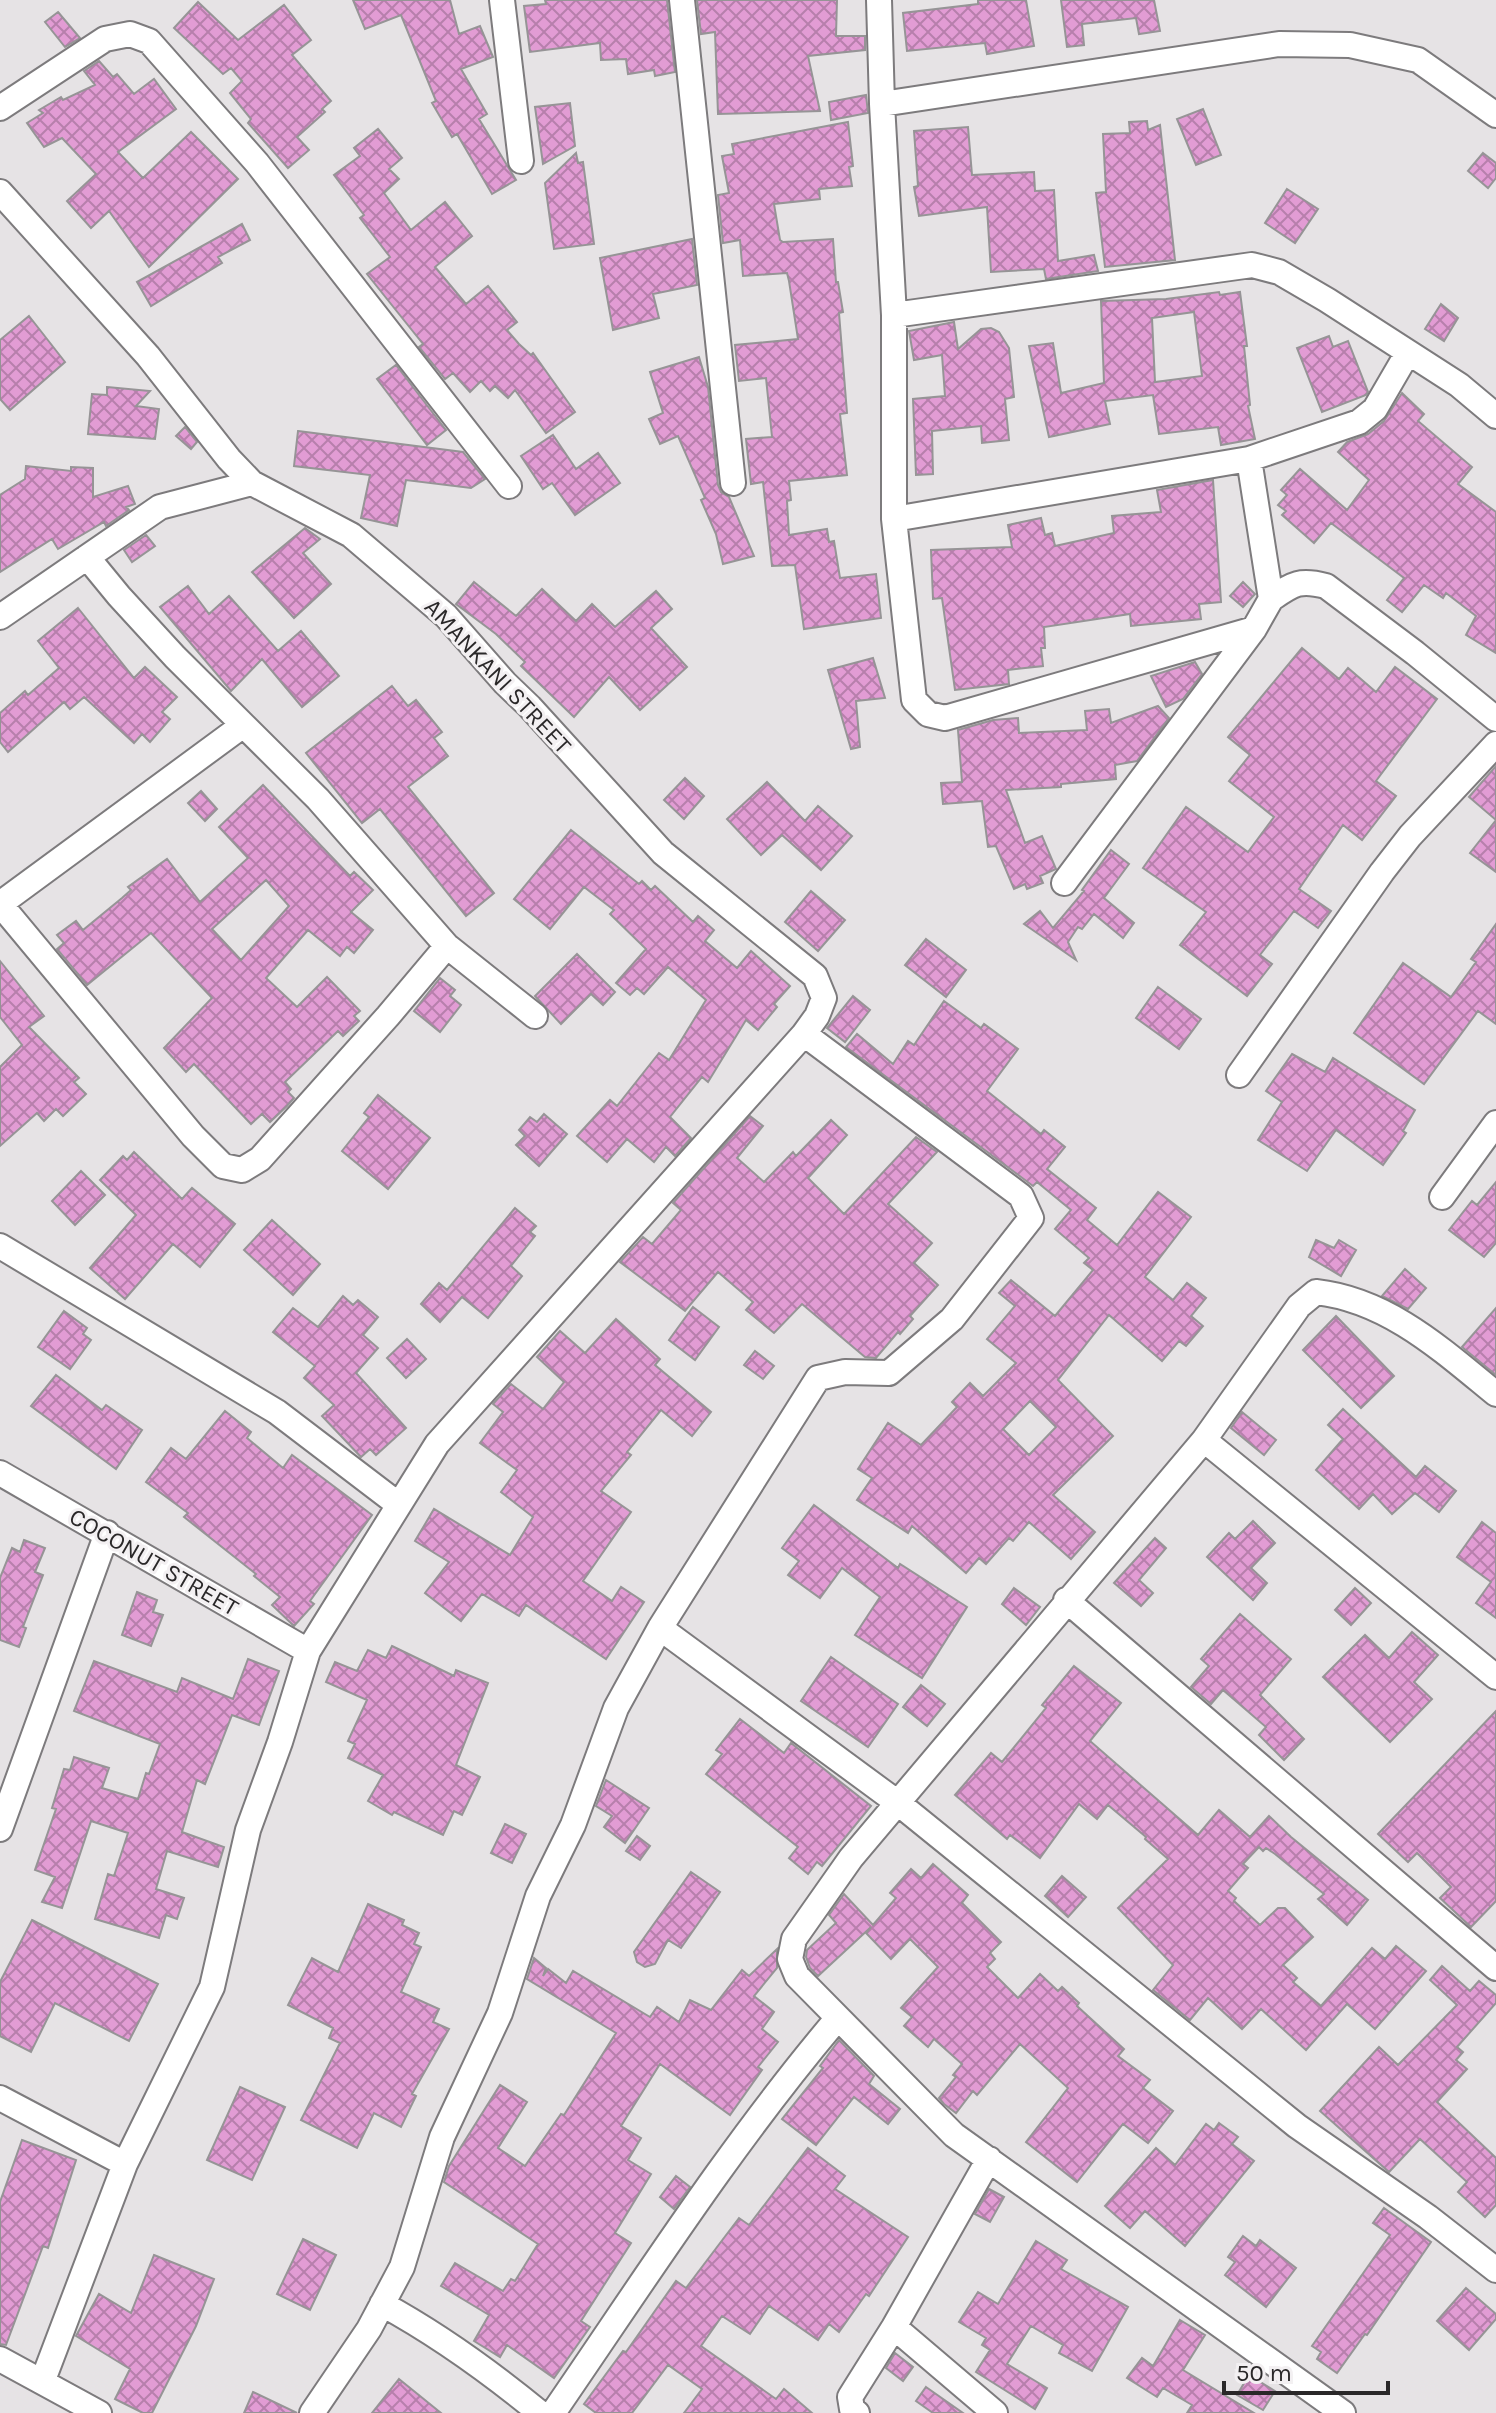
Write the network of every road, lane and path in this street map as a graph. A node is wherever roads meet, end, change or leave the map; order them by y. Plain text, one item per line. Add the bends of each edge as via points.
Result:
1 (502, 0) edge
2 (682, 0) edge
3 (879, 0) edge
4 (882, 104) junction
5 (0, 108) edge
6 (1496, 115) edge
7 (521, 161) dead end
8 (0, 192) edge
9 (894, 315) junction
10 (1407, 354) junction
11 (1496, 416) edge
12 (1249, 459) junction
13 (252, 483) junction
14 (733, 483) dead end
15 (509, 486) dead end
16 (894, 519) junction
17 (87, 557) junction
18 (1271, 599) junction
19 (0, 617) edge
20 (1254, 629) junction
21 (1496, 719) edge
22 (242, 726) junction
23 (1496, 744) edge
24 (1064, 883) dead end
25 (0, 904) edge
26 (447, 946) junction
27 (535, 1016) dead end
28 (804, 1034) junction
29 (1239, 1075) dead end
30 (1496, 1123) edge
31 (1442, 1197) dead end
32 (0, 1246) edge
33 (1496, 1394) edge
34 (1204, 1440) junction
35 (0, 1473) edge
36 (399, 1505) junction
37 (107, 1533) junction
38 (1066, 1600) junction
39 (660, 1628) junction
40 (308, 1651) junction
41 (1496, 1677) edge
42 (898, 1803) junction
43 (0, 1829) edge
44 (1496, 1968) edge
45 (837, 2019) junction
46 (0, 2098) edge
47 (989, 2159) junction
48 (125, 2164) junction
49 (1496, 2270) edge
50 (382, 2304) junction
51 (894, 2327) junction
52 (0, 2359) edge
53 (43, 2380) junction
54 (99, 2413) edge
55 (312, 2413) edge
56 (540, 2413) edge
57 (553, 2413) edge
58 (857, 2413) edge
59 (995, 2413) edge
60 (1343, 2413) edge

1 - 7 street
2 - 14 street
3 - 4 street
4 - 6 street via 1279,44 1350,45 1418,60
4 - 9 street
5 - 15 street via 105,39 130,34 149,41 257,163
8 - 13 street, AMANKANI STREET via 148,356
9 - 10 street via 1252,265 1279,272
9 - 16 street
10 - 11 street via 1459,385
10 - 12 street via 1375,409 1359,422
12 - 16 street
12 - 18 street
13 - 17 street via 160,507
13 - 28 street, AMANKANI STREET via 351,535 446,616 663,853 815,976 824,998
16 - 20 street via 914,700 928,714 945,718
17 - 19 street
17 - 22 street
18 - 20 street
18 - 21 street via 1295,582 1326,586
20 - 24 street
22 - 25 street
22 - 26 street via 318,799
23 - 29 street via 1382,872
25 - 26 street via 193,1136 223,1166 242,1170 260,1159
26 - 27 street
28 - 36 street via 437,1444
28 - 39 street via 1021,1196 1031,1218 952,1319 889,1373 845,1372 818,1378
30 - 31 street
32 - 36 street via 277,1412
33 - 34 street via 1429,1339 1372,1306 1316,1292 1299,1306
34 - 38 street
34 - 41 street
35 - 37 street, COCONUT STREET
36 - 40 street
37 - 40 street, COCONUT STREET
37 - 43 street
38 - 42 street
38 - 44 street
39 - 42 street
39 - 50 street via 616,1708 573,1825 538,1896 500,2013 442,2137 402,2267
40 - 48 street via 248,1830 212,1987
42 - 45 street via 794,1939 790,1959 797,1976
42 - 49 street via 1297,2126
45 - 47 street via 954,2135
45 - 57 street via 683,2219
46 - 48 street
47 - 51 street
47 - 60 street
48 - 53 street
50 - 55 street
50 - 56 street via 463,2353
51 - 58 street via 850,2397
51 - 59 street
52 - 53 street
53 - 54 street

